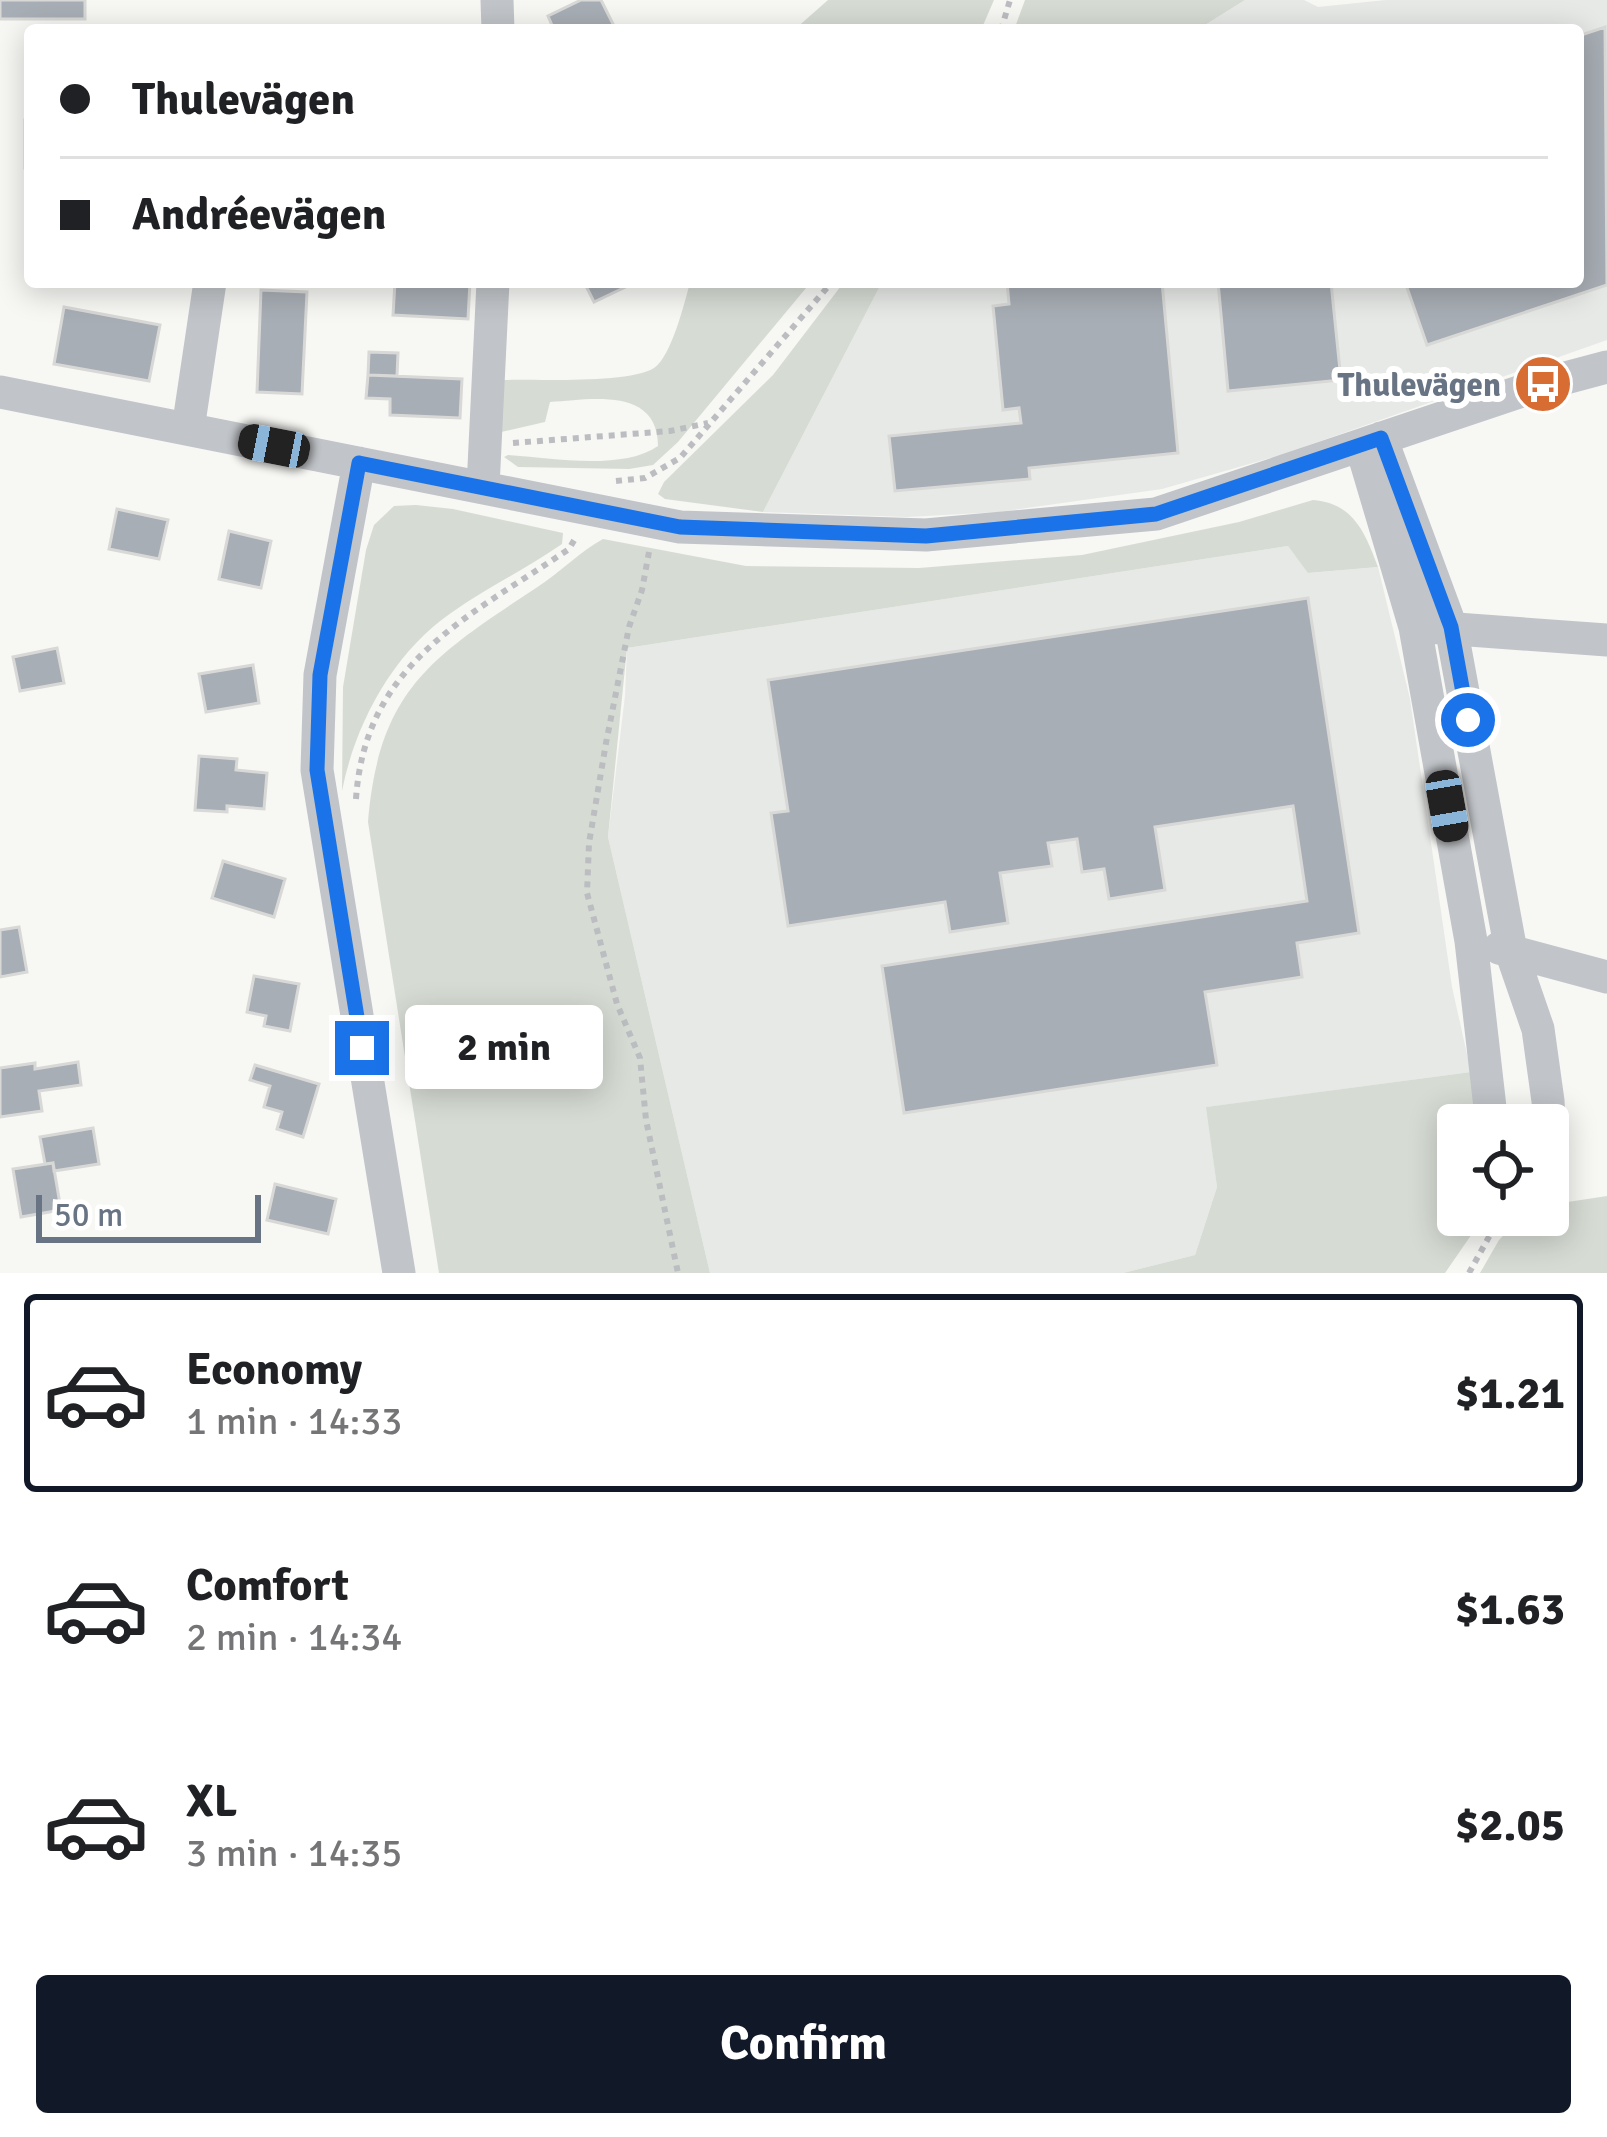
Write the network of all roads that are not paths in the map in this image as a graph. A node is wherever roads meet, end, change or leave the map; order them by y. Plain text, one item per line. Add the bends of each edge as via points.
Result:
1 (209, 288) edge
2 (493, 288) edge
3 (1607, 367) edge
4 (0, 390) edge
5 (188, 429) junction
6 (1371, 441) junction
7 (359, 463) junction
8 (483, 487) junction
9 (1414, 627) junction
10 (1451, 627) junction
11 (1607, 640) edge
12 (1471, 940) junction
13 (1510, 951) junction
14 (1607, 977) edge
15 (1490, 1104) edge
16 (1546, 1104) edge
17 (399, 1273) edge

1 - 5 street
2 - 8 street
3 - 6 street
4 - 5 street
5 - 7 street
6 - 8 street via 1156,514 926,536 680,527
6 - 9 street
6 - 10 street
7 - 8 street
7 - 17 street via 320,675 317,770
9 - 10 street
9 - 12 street
10 - 11 street
10 - 13 street
12 - 13 street
12 - 15 street
13 - 14 street
13 - 16 street via 1538,1029

